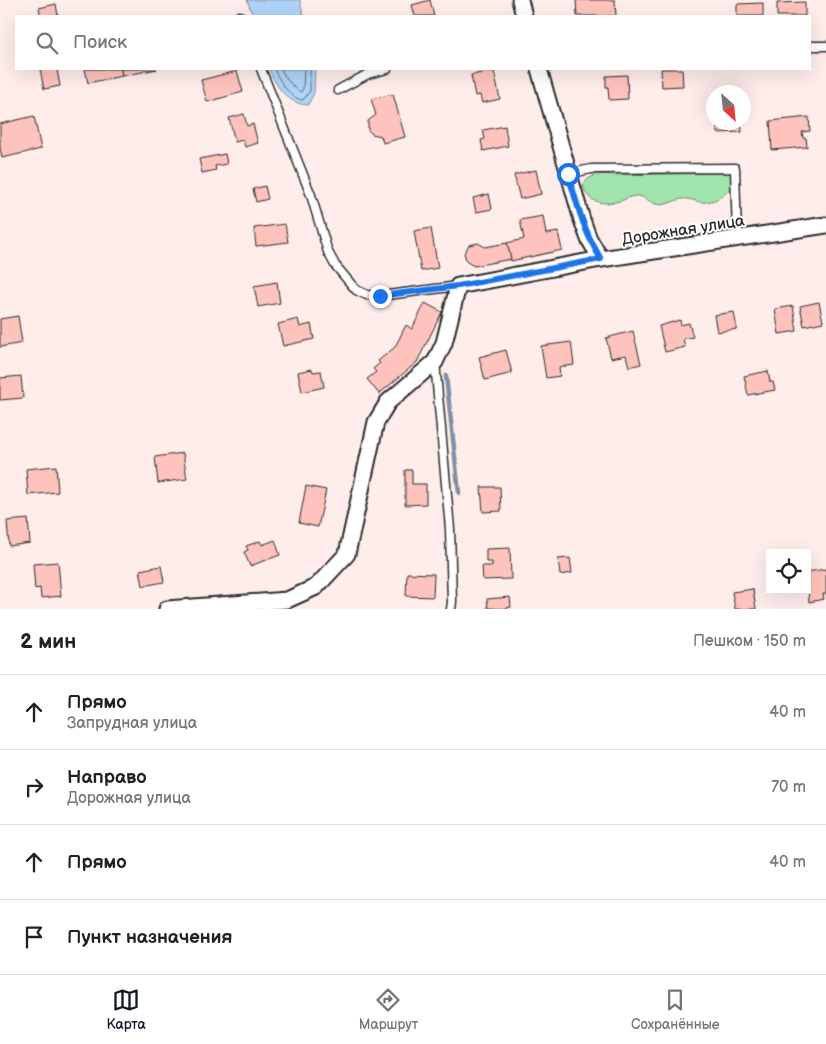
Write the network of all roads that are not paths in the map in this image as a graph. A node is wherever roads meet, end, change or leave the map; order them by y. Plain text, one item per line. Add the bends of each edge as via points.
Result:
1 (520, 0) edge
2 (524, 15) edge
3 (811, 46) edge
4 (826, 46) edge
5 (261, 70) edge
6 (383, 70) edge
7 (539, 70) edge
8 (338, 90) dead end
9 (568, 174) junction
10 (826, 224) edge
11 (737, 238) junction
12 (601, 259) junction
13 (458, 286) junction
14 (435, 362) junction
15 (167, 609) edge
16 (451, 609) edge

1 - 2 street
3 - 4 lane
5 - 13 lane via 311,195 328,252 356,290 380,296
6 - 8 lane
7 - 9 street
9 - 11 lane via 591,168 735,168
9 - 12 street via 589,240
10 - 11 street, Дорожная улица
11 - 12 street, Дорожная улица
12 - 13 street, Дорожная улица
13 - 14 street via 444,343
14 - 15 street via 388,402 381,412 376,422 347,554 316,586 287,600
14 - 16 lane via 450,530

